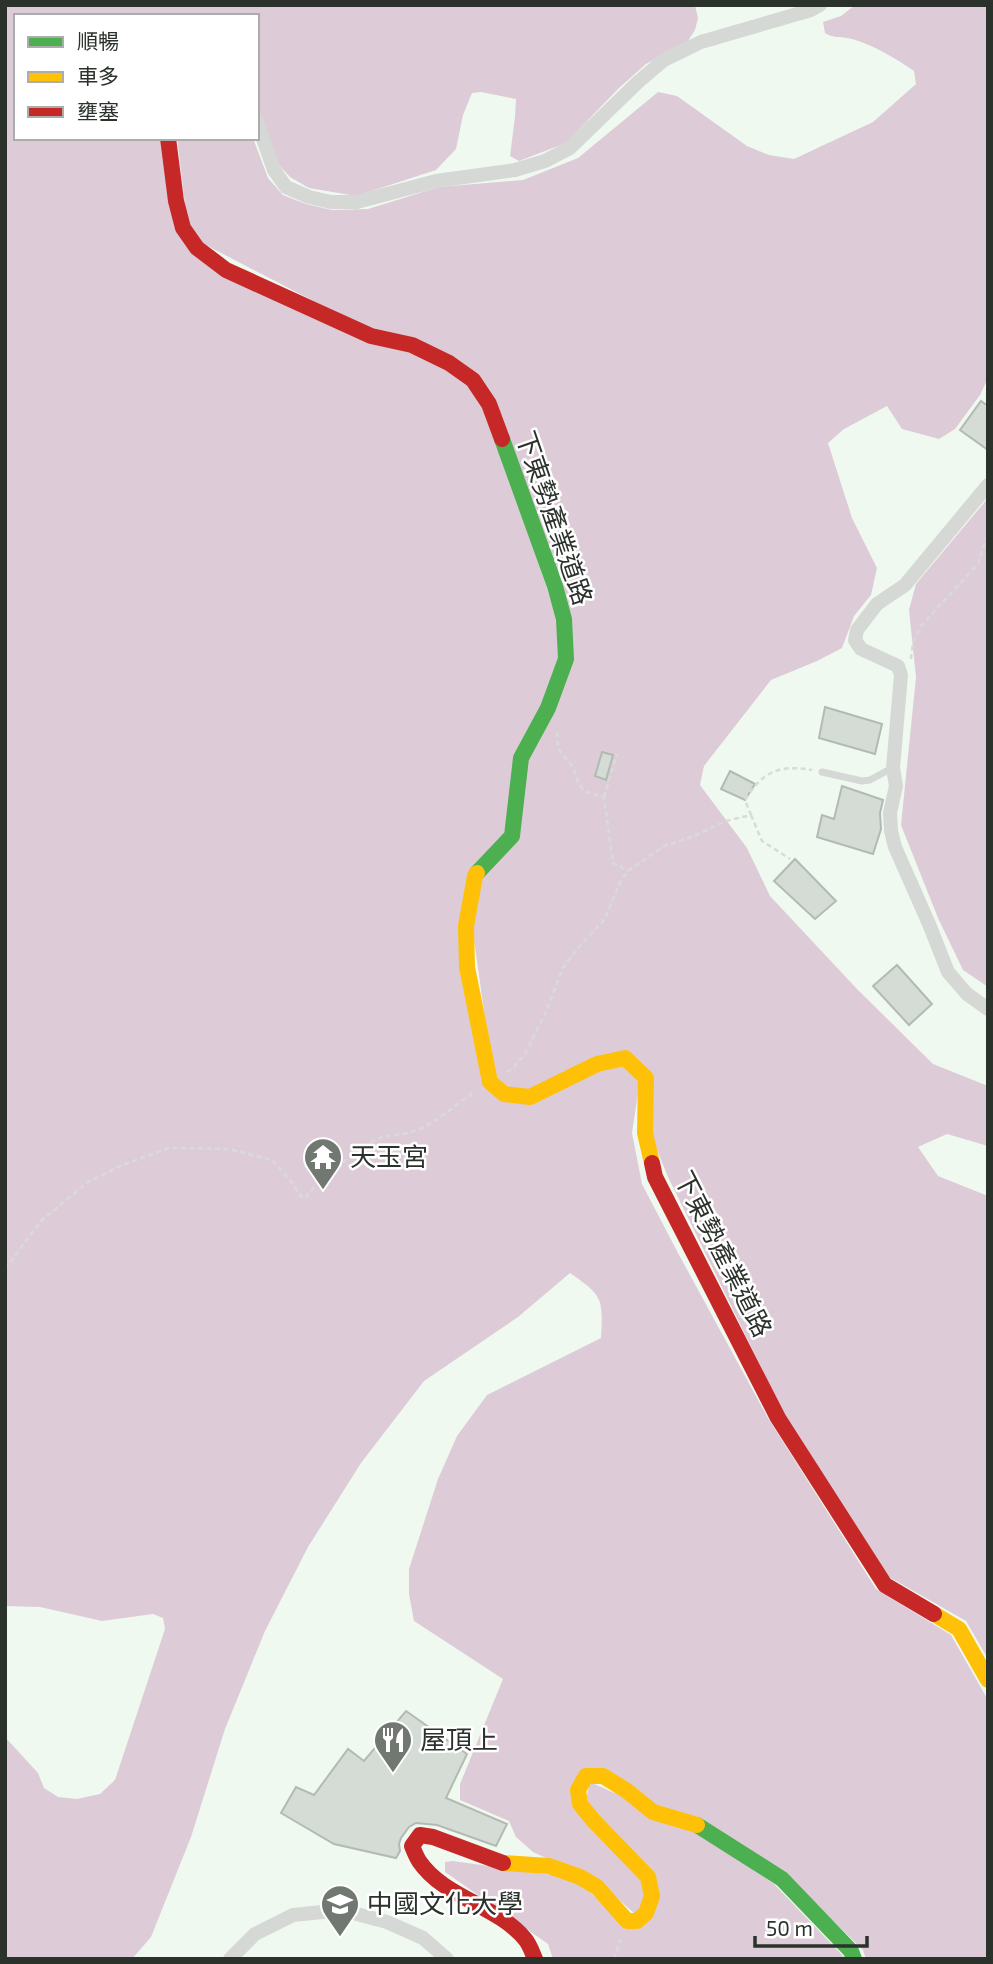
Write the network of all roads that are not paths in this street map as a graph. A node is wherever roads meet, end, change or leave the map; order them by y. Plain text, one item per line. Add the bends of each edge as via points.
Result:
1 (820, 5) edge
2 (259, 128) edge
3 (168, 140) edge
4 (988, 485) edge
5 (893, 768) junction
6 (822, 772) road end
7 (988, 1009) edge
8 (988, 1680) edge
9 (230, 1959) edge
10 (447, 1959) edge
11 (535, 1959) edge
12 (855, 1959) edge

1 - 2 street via 701,42 664,60 570,148 515,170 436,181 357,202 331,202 286,187 274,170
3 - 8 street, 下東勢產業道路 via 183,228 197,248 226,271 371,336 412,345 449,363 473,380 489,404 555,586 564,619 566,659 548,708 521,758 512,836 475,876 466,926 467,967 490,1082 504,1094 530,1097 597,1064 625,1058 646,1078 646,1133 655,1177 778,1419 885,1585 959,1629
4 - 5 street via 905,586 877,604 857,631 855,640 861,649 898,666 901,675
5 - 6 lane via 862,781
5 - 7 street via 896,786 890,813 895,848 948,972
9 - 10 street via 255,1934 293,1915 342,1910 411,1932
11 - 12 street via 526,1940 495,1912 433,1877 415,1857 412,1846 420,1835 507,1864 549,1866 597,1887 627,1922 637,1921 646,1913 652,1896 648,1877 580,1804 578,1790 586,1776 603,1776 653,1812 696,1824 731,1845 782,1880

